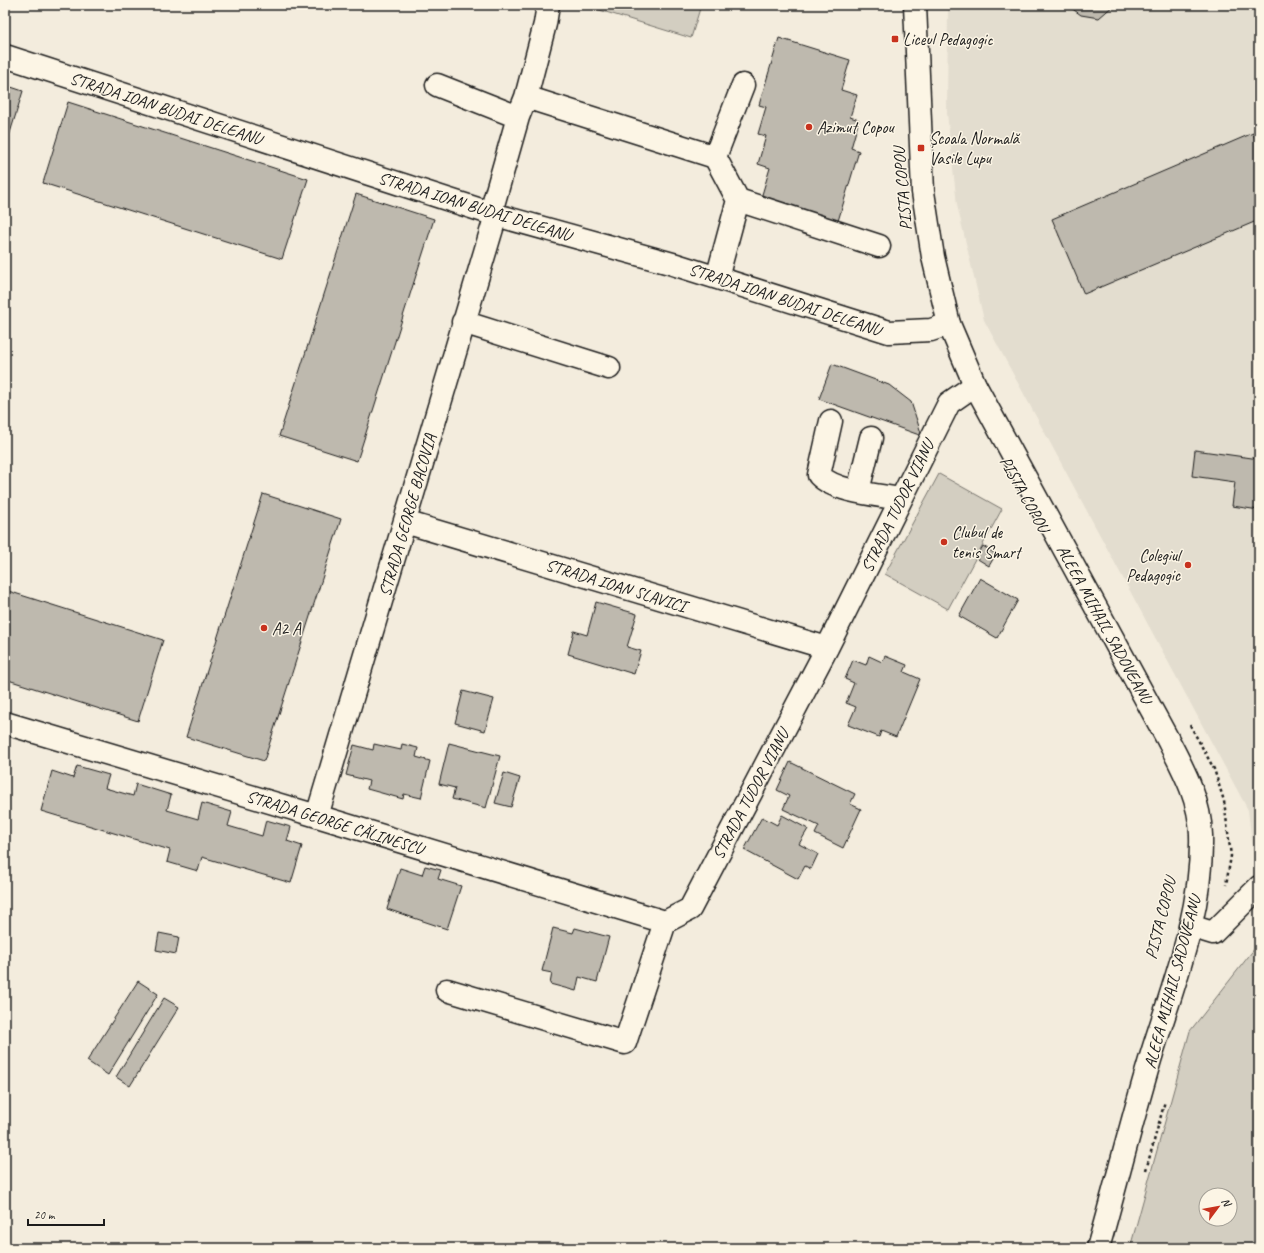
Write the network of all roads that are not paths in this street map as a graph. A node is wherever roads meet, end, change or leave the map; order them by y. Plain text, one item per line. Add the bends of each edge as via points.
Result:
1 (548, 5) edge
2 (916, 5) edge
3 (5, 56) edge
4 (437, 85) dead end
5 (743, 85) dead end
6 (526, 97) junction
7 (518, 117) junction
8 (715, 157) junction
9 (738, 200) junction
10 (494, 214) junction
11 (879, 246) dead end
12 (717, 278) junction
13 (463, 322) junction
14 (949, 324) junction
15 (609, 368) dead end
16 (975, 386) junction
17 (831, 421) dead end
18 (870, 438) dead end
19 (858, 491) junction
20 (901, 499) junction
21 (405, 522) junction
22 (827, 648) junction
23 (5, 723) edge
24 (317, 816) junction
25 (1259, 887) edge
26 (665, 922) junction
27 (1190, 926) junction
28 (447, 990) dead end
29 (1098, 1248) edge

1 - 6 street, STRADA GEORGE BACOVIA
2 - 14 street, ALEEA MIHAIL SADOVEANU via 923,192 933,256
3 - 10 street, STRADA IOAN BUDAI DELEANU
4 - 7 street
5 - 8 street
6 - 7 street, STRADA GEORGE BACOVIA
6 - 8 street
7 - 10 street, STRADA GEORGE BACOVIA
8 - 9 street
9 - 11 street
9 - 12 street
10 - 12 street, STRADA IOAN BUDAI DELEANU
10 - 13 street, STRADA GEORGE BACOVIA
12 - 14 street, STRADA IOAN BUDAI DELEANU via 889,332 931,330
13 - 15 street
13 - 21 street, STRADA GEORGE BACOVIA
14 - 16 street, ALEEA MIHAIL SADOVEANU
16 - 20 street, STRADA TUDOR VIANU via 949,403
16 - 27 street, ALEEA MIHAIL SADOVEANU via 1168,738 1193,789 1201,834 1199,882
17 - 19 street via 819,475 825,482
18 - 19 street
19 - 20 street
20 - 22 street, STRADA TUDOR VIANU
21 - 22 street, STRADA IOAN SLAVICI
21 - 24 street, STRADA GEORGE BACOVIA
22 - 26 street, STRADA TUDOR VIANU via 690,909
23 - 24 street, STRADA GEORGE CĂLINESCU
24 - 26 street, STRADA GEORGE CĂLINESCU
25 - 27 street via 1213,933
26 - 28 street via 625,1043
27 - 29 street, ALEEA MIHAIL SADOVEANU

